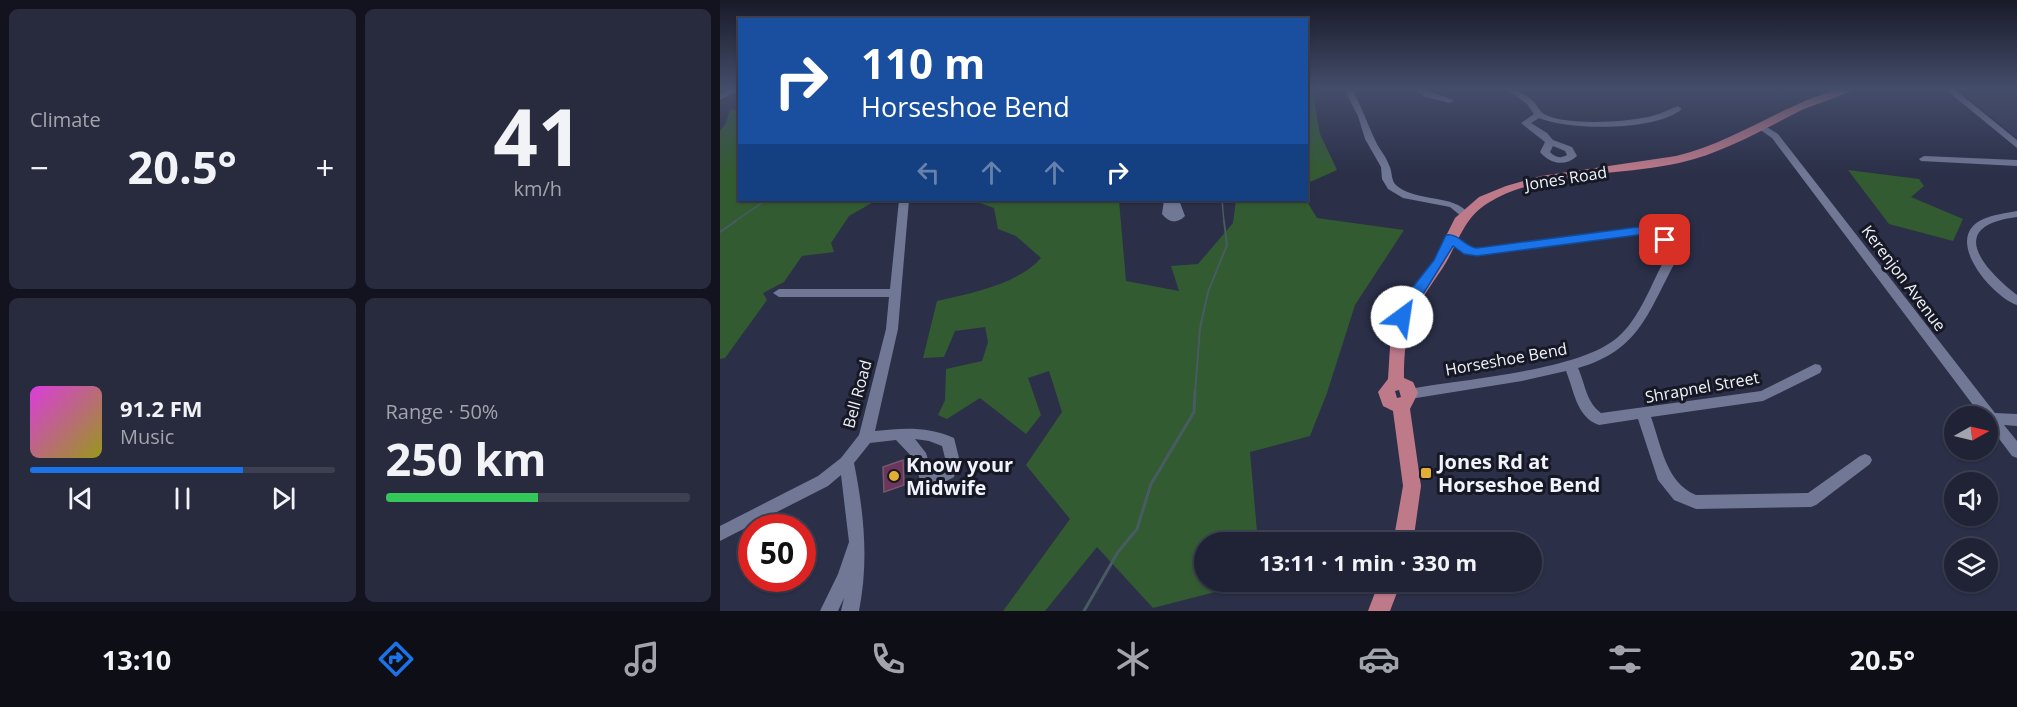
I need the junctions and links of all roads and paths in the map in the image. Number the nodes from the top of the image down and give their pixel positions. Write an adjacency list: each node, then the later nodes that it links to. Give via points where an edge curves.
1 (1363, 118): 15 (street, via 1392,187 1407,196)
2 (1535, 118): 8 (street, via 1525,123)
3 (1547, 118): 4 (street, via 1607,124)
4 (1652, 118)
5 (1784, 118): 7 (main road, Jones Road)
6 (1984, 118): 9 (street)
7 (1762, 127): 15 (main road, Jones Road, via 1677,160 1526,183 1503,190); 26 (street, Kerenjon Avenue, via 1775,136)
8 (1550, 142)
9 (2017, 145)
10 (1924, 159): 11 (street)
11 (2017, 163)
12 (904, 201): 21 (street, Bell Road)
13 (1169, 201): 14 (street, via 1167,214 1172,219 1180,216)
14 (1174, 201)
15 (1469, 210): 17 (main road)
16 (2017, 214): 22 (street, via 1982,223 1974,229 1970,241 1972,255 1982,271)
17 (1451, 238): 18 (street); 19 (main road)
18 (1468, 251): 19 (street); 23 (street, Horseshoe Bend, via 1638,231 1652,232 1665,240 1673,250 1671,259 1622,341)
19 (1442, 257): 25 (main road, via 1402,317 1396,339)
20 (779, 292): 21 (street)
21 (895, 292): 32 (street, Bell Road, via 892,329)
22 (2017, 301)
23 (1571, 366): 25 (street, Horseshoe Bend); 27 (street, Shrapnel Street, via 1591,415 1599,419)
24 (1815, 369): 27 (street, Shrapnel Street, via 1763,396)
25 (1402, 394): 36 (main road, via 1412,486)
26 (1983, 406)
27 (1643, 414): 34 (street, via 1666,480 1679,495 1696,502 1811,500)
28 (1998, 418): 29 (street)
29 (2017, 420)
30 (1998, 426): 33 (street, Kerenjon Avenue)
31 (900, 435): 32 (street)
32 (866, 437): 35 (street, Bell Road)
33 (2017, 452)
34 (1865, 460)
35 (846, 462): 37 (street, Bell Road, via 823,481); 38 (street)
36 (1405, 532)
37 (720, 534)
38 (857, 538): 40 (street, via 846,576); 41 (street, via 857,585)
39 (1386, 592): 42 (main road)
40 (829, 611)
41 (850, 611)
42 (1379, 611)

